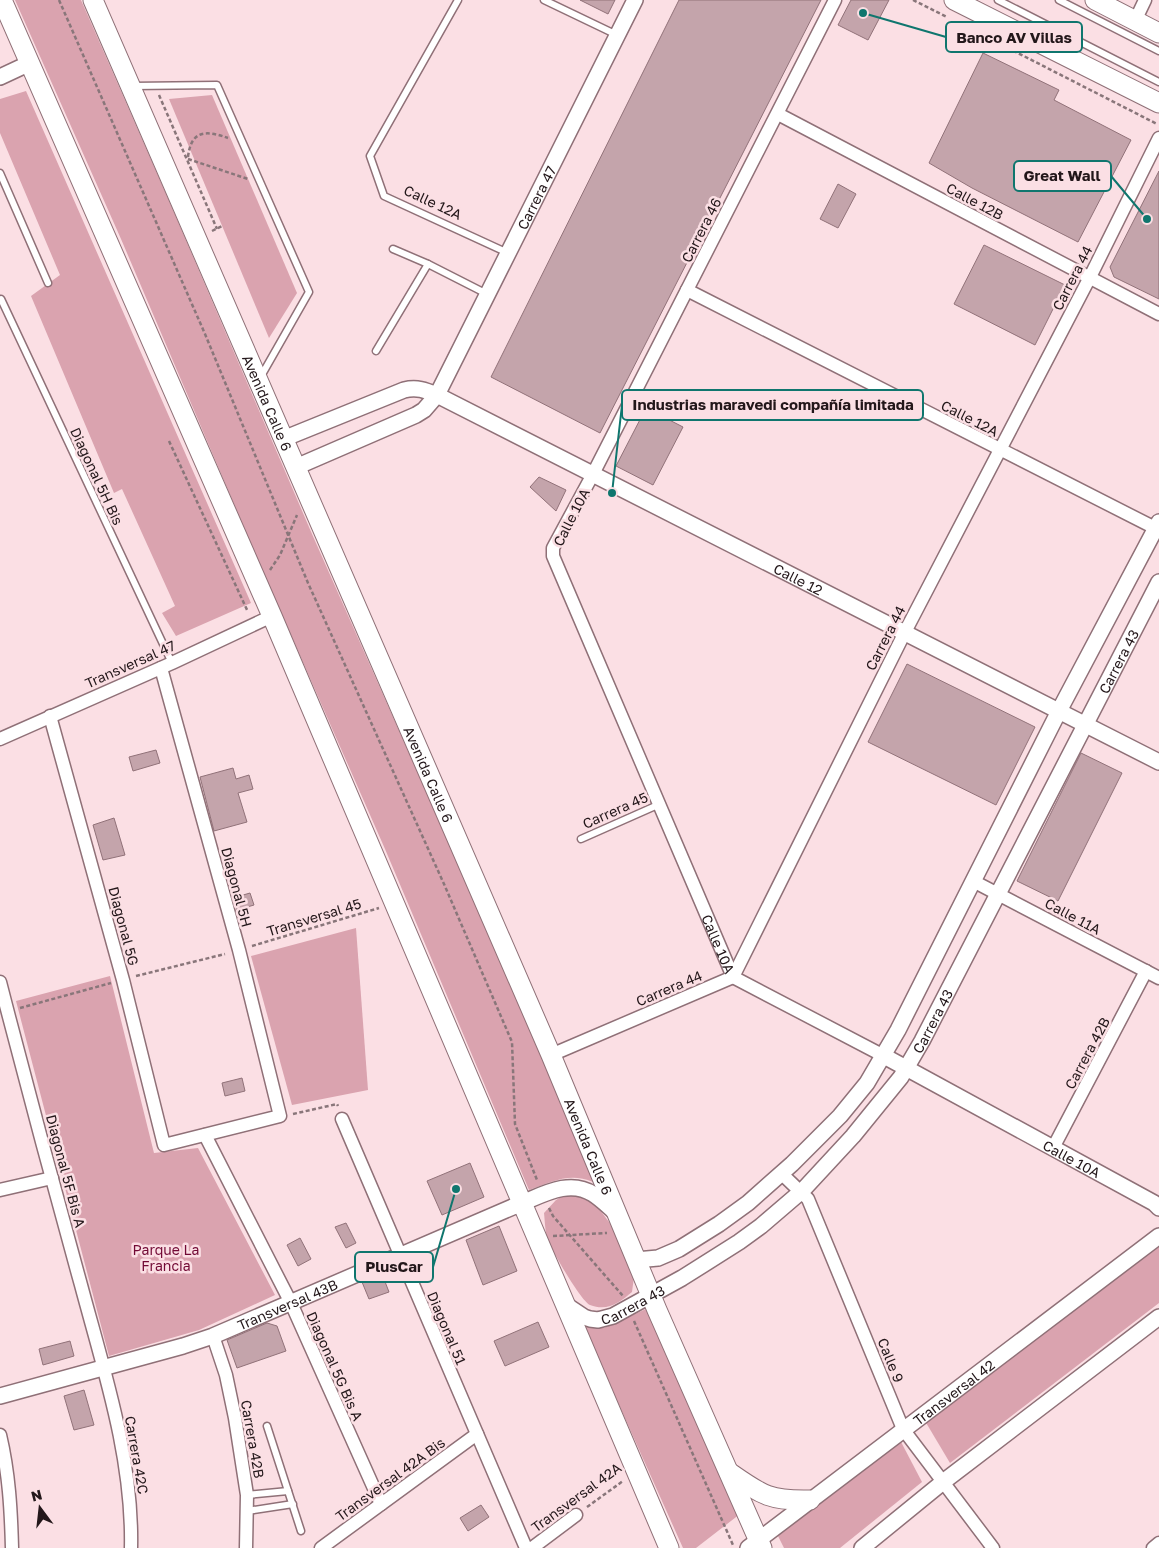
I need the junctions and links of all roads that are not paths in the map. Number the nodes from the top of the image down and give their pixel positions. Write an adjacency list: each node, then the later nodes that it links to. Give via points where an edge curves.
1 (2, 0): 16 (main road)
2 (93, 0): 19 (main road, Avenida Calle 6)
3 (458, 0): 25 (lane, Calle 12A, via 370,156 384,196)
4 (544, 0): 14 (lane)
5 (635, 0): 14 (street, Carrera 47)
6 (836, 0): 21 (street, Carrera 46)
7 (998, 0): 18 (lane)
8 (1059, 0): 15 (lane)
9 (1095, 0): 12 (main road)
10 (1145, 0): 12 (street)
11 (951, 9): 20 (main road)
12 (1135, 20): 13 (main road)
13 (1159, 33)
14 (618, 35): 25 (street, Carrera 47)
15 (1159, 51)
16 (30, 63): 17 (street); 42 (main road)
17 (0, 77)
18 (1159, 82)
19 (130, 86): 34 (main road, Avenida Calle 6); 34 (lane, via 217,85 309,292)
20 (1159, 103)
21 (778, 114): 27 (street, Calle 12B); 29 (street, Carrera 46)
22 (1159, 138): 27 (street, Carrera 44)
23 (0, 173): 28 (lane)
24 (393, 249): 26 (lane)
25 (508, 253): 30 (street, Carrera 47)
26 (428, 264): 30 (lane); 33 (lane)
27 (1090, 278): 32 (street, Calle 12B); 37 (street, Carrera 44)
28 (48, 284)
29 (687, 290): 37 (street, Calle 12A); 39 (street, Carrera 46)
30 (488, 294): 35 (street, Carrera 47)
31 (1, 299): 44 (lane, Diagonal 5H Bis)
32 (1159, 314)
33 (376, 351)
34 (258, 382): 36 (main road, Avenida Calle 6)
35 (437, 395): 36 (street, via 422,389 404,390); 38 (street, Carrera 47, via 416,415); 39 (street, Calle 12)
36 (283, 439): 38 (main road, Avenida Calle 6)
37 (1000, 450): 40 (street, Calle 12A); 43 (street, Carrera 44)
38 (296, 468): 58 (main road, Avenida Calle 6)
39 (593, 474): 43 (street, Calle 12); 50 (street, Calle 10A, via 553,548 553,556)
40 (1158, 526): 45 (street, Carrera 43)
41 (1159, 582): 47 (street, Carrera 43)
42 (272, 616): 44 (street, Transversal 47); 68 (main road)
43 (905, 632): 45 (street, Calle 12); 55 (street, Carrera 44)
44 (167, 665): 46 (street, Transversal 47); 62 (street, Diagonal 5H, via 280,1116)
45 (1059, 711): 47 (street, Calle 12); 52 (street, Carrera 43)
46 (50, 716): 48 (street, Transversal 47); 62 (street, Diagonal 5G, via 123,980 164,1146)
47 (1085, 724): 49 (street, Calle 12); 53 (street, Carrera 43)
48 (0, 739)
49 (1159, 762)
50 (660, 804): 51 (lane, Carrera 45); 55 (street, Calle 10A)
51 (581, 839)
52 (973, 881): 53 (street, Calle 11A); 59 (street, Carrera 43)
53 (998, 894): 54 (street, Calle 11A); 60 (street, Carrera 43)
54 (1146, 971): 56 (street, Calle 11A); 63 (street, Carrera 42B)
55 (733, 977): 58 (street, Carrera 44); 59 (street, Calle 10A)
56 (1159, 978)
57 (0, 982): 65 (street, Diagonal 5F Bis A)
58 (551, 1055): 70 (main road, Avenida Calle 6)
59 (884, 1056): 60 (street, Calle 10A); 64 (street, Carrera 43, via 853,1101)
60 (905, 1068): 63 (street, Calle 10A); 67 (street, Carrera 43, via 853,1136)
61 (342, 1119): 72 (street, Diagonal 51)
62 (204, 1135): 75 (street, Diagonal 5G Bis A)
63 (1053, 1148): 69 (street, Calle 10A)
64 (782, 1174): 67 (street, Calle 9); 73 (street, Carrera 43, via 733,1214 687,1244 658,1258)
65 (52, 1178): 66 (street); 79 (street, Diagonal 5F Bis A)
66 (0, 1190)
67 (801, 1192): 74 (street, Carrera 43, via 739,1242); 82 (street, Calle 9, via 808,1199)
68 (522, 1203): 70 (street, Transversal 43B, via 554,1190 575,1187 594,1194); 72 (street, Transversal 43B); 76 (main road)
69 (1156, 1205)
70 (621, 1224): 73 (main road, Avenida Calle 6)
71 (1159, 1236): 82 (street, Transversal 42)
72 (400, 1256): 75 (street, Transversal 43B); 83 (street, Diagonal 51)
73 (636, 1260): 74 (main road, Avenida Calle 6)
74 (651, 1296): 76 (street, Carrera 43, via 613,1316 598,1320 584,1317); 85 (main road, Avenida Calle 6)
75 (291, 1303): 78 (street, Transversal 43B); 91 (street, Diagonal 5G Bis A)
76 (566, 1305): 103 (main road)
77 (1159, 1317): 86 (street)
78 (213, 1336): 79 (street, Transversal 43B); 88 (street, Carrera 42B, via 226,1375)
79 (104, 1368): 80 (street, Transversal 43B); 98 (street, Carrera 42C, via 126,1463)
80 (0, 1396)
81 (267, 1426): 87 (lane)
82 (903, 1429): 86 (street, Calle 9); 89 (street, Transversal 42)
83 (477, 1434): 91 (street, Transversal 42A Bis); 101 (street, Diagonal 51)
84 (0, 1435): 97 (street, via 11,1504)
85 (728, 1471): 89 (main road, via 768,1497); 96 (main road, Avenida Calle 6)
86 (943, 1482): 104 (street); 105 (street, Calle 9)
87 (288, 1491): 88 (lane); 90 (lane)
88 (247, 1495): 92 (street, Carrera 42B)
89 (810, 1500): 96 (street, Transversal 42)
90 (293, 1504): 92 (lane); 94 (lane)
91 (381, 1504): 100 (street, Transversal 42A Bis)
92 (247, 1511): 99 (street, Carrera 42B)
93 (576, 1515): 102 (street, Transversal 42A)
94 (301, 1531)
95 (1159, 1543): 106 (street)
96 (756, 1545)
97 (12, 1548)
98 (131, 1548)
99 (246, 1548)
100 (321, 1548)
101 (526, 1548)
102 (532, 1548)
103 (670, 1548)
104 (862, 1548)
105 (993, 1548)
106 (1153, 1548)

